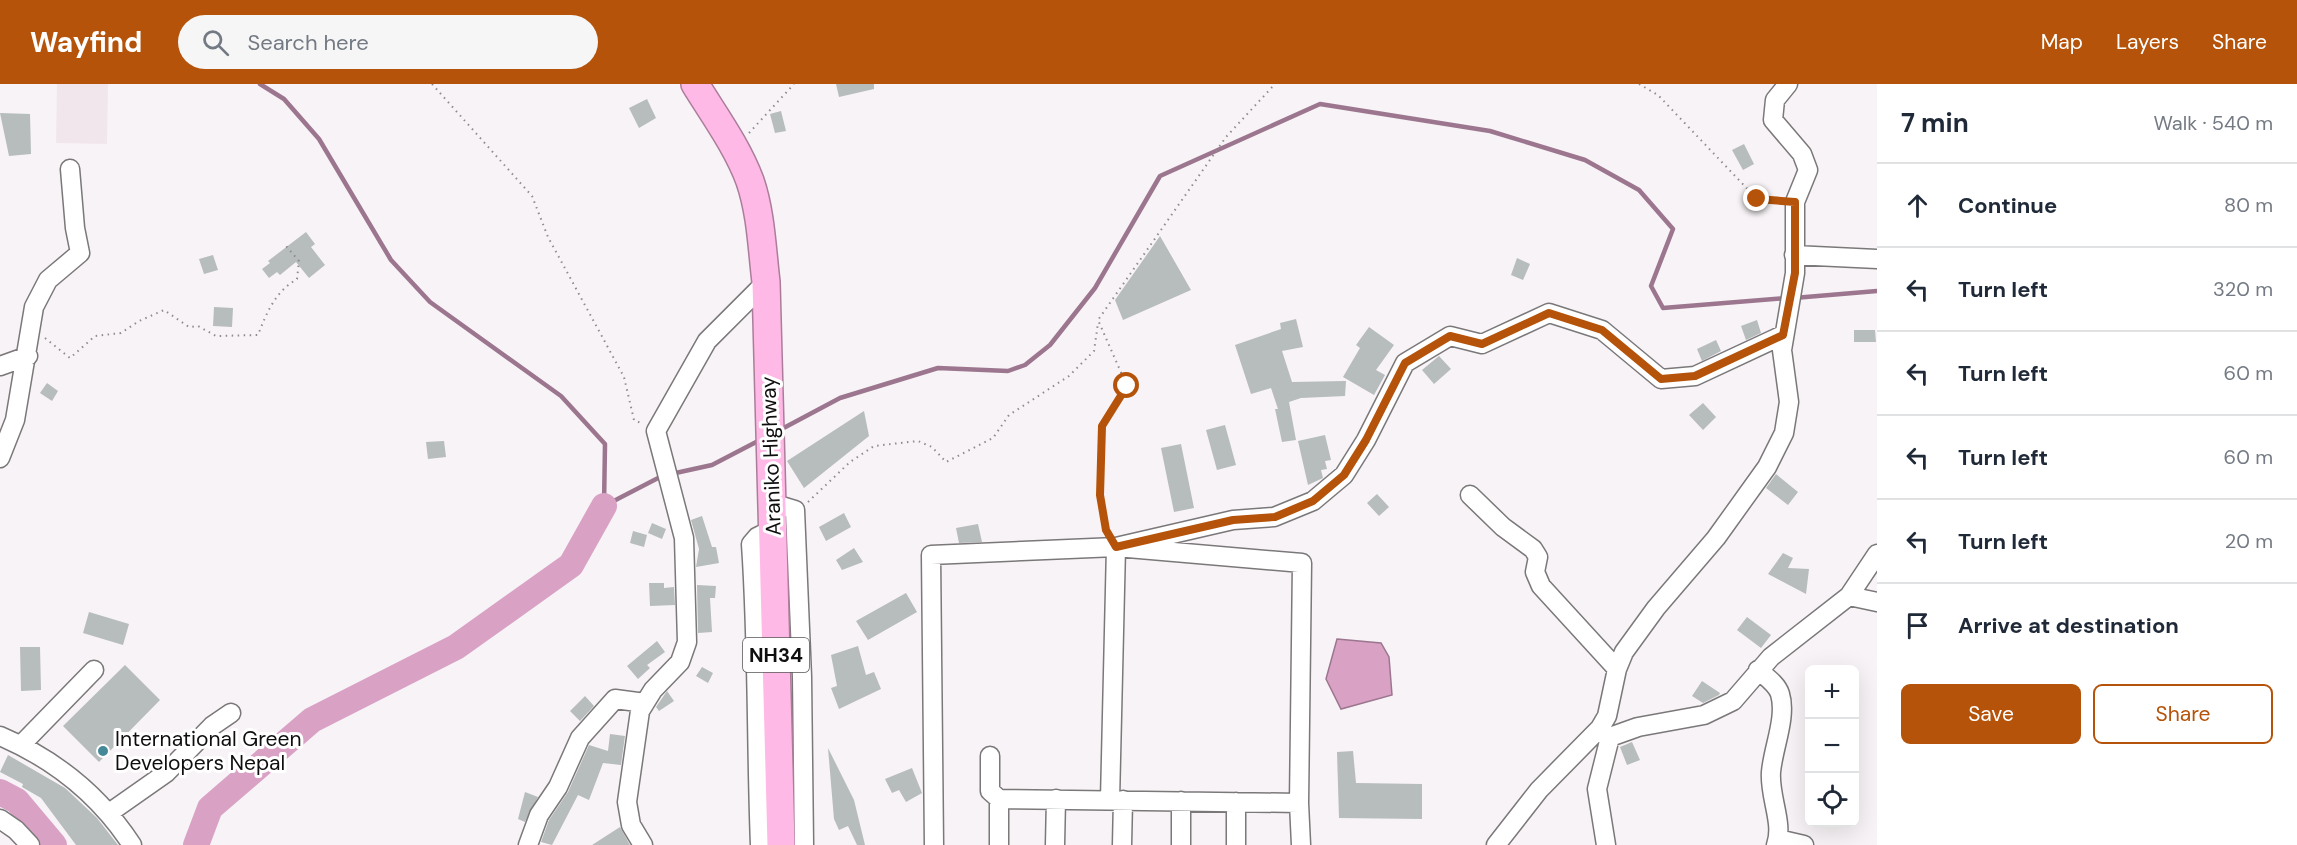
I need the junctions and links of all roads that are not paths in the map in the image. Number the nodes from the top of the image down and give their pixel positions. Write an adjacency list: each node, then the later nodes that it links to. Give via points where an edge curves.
1 (695, 84): 6 (highway, Araniko Highway / NH34, via 750,181)
2 (1788, 84): 5 (street, via 1775,100 1773,120 1802,154 1808,170 1795,202)
3 (70, 169): 8 (street, via 80,253 48,280 34,307)
4 (1877, 259): 5 (street)
5 (1794, 264): 7 (street, via 1791,304)
6 (766, 282): 12 (highway, Araniko Highway / NH34, via 772,466); 20 (street, via 707,341 656,431 684,538 687,642 680,662)
7 (1783, 335): 13 (street, via 1695,376 1661,379 1602,330 1549,313 1482,344 1450,336 1405,363 1344,475 1313,501 1275,517 1233,520); 17 (street, via 1789,402 1785,433 1777,450 1716,538 1635,635)
8 (28, 356): 9 (street); 10 (street, via 15,420)
9 (0, 366)
10 (0, 458)
11 (1470, 495): 17 (street, via 1533,549 1538,556 1535,572 1541,586)
12 (780, 514): 34 (highway, Araniko Highway / NH34, via 785,557 791,765); 34 (street, via 752,544 755,699)
13 (1116, 547): 28 (street); 31 (street, via 1302,563); 40 (street, via 931,555)
14 (1877, 554): 15 (street)
15 (1850, 596): 16 (street); 19 (street, via 1788,642)
16 (1877, 602)
17 (1617, 669): 22 (street)
18 (94, 670): 24 (street)
19 (1758, 670): 22 (street, via 1743,692 1720,709); 35 (street, via 1774,684 1781,702 1771,789 1779,825)
20 (645, 703): 38 (street, via 615,699 580,738 558,787 539,815); 39 (street, via 640,711 627,802 631,825)
21 (231, 713): 32 (street, via 212,726 166,773)
22 (1605, 733): 47 (street, via 1539,790); 48 (street, via 1597,789)
23 (0, 736): 24 (street)
24 (21, 745): 32 (street, via 83,787)
25 (990, 756): 26 (street, via 990,791)
26 (999, 799): 27 (street); 41 (street)
27 (1056, 799): 28 (street); 42 (street)
28 (1117, 800): 29 (street); 43 (street)
29 (1181, 801): 30 (street); 44 (street)
30 (1236, 802): 31 (street); 45 (street)
31 (1299, 803): 46 (street)
32 (109, 813): 37 (street)
33 (0, 819): 36 (street)
34 (781, 835)
35 (1777, 842): 49 (street)
36 (30, 845)
37 (132, 845)
38 (528, 845)
39 (644, 845)
40 (934, 845)
41 (999, 845)
42 (1054, 845)
43 (1122, 845)
44 (1181, 845)
45 (1236, 845)
46 (1301, 845)
47 (1496, 845)
48 (1606, 845)
49 (1804, 845)

